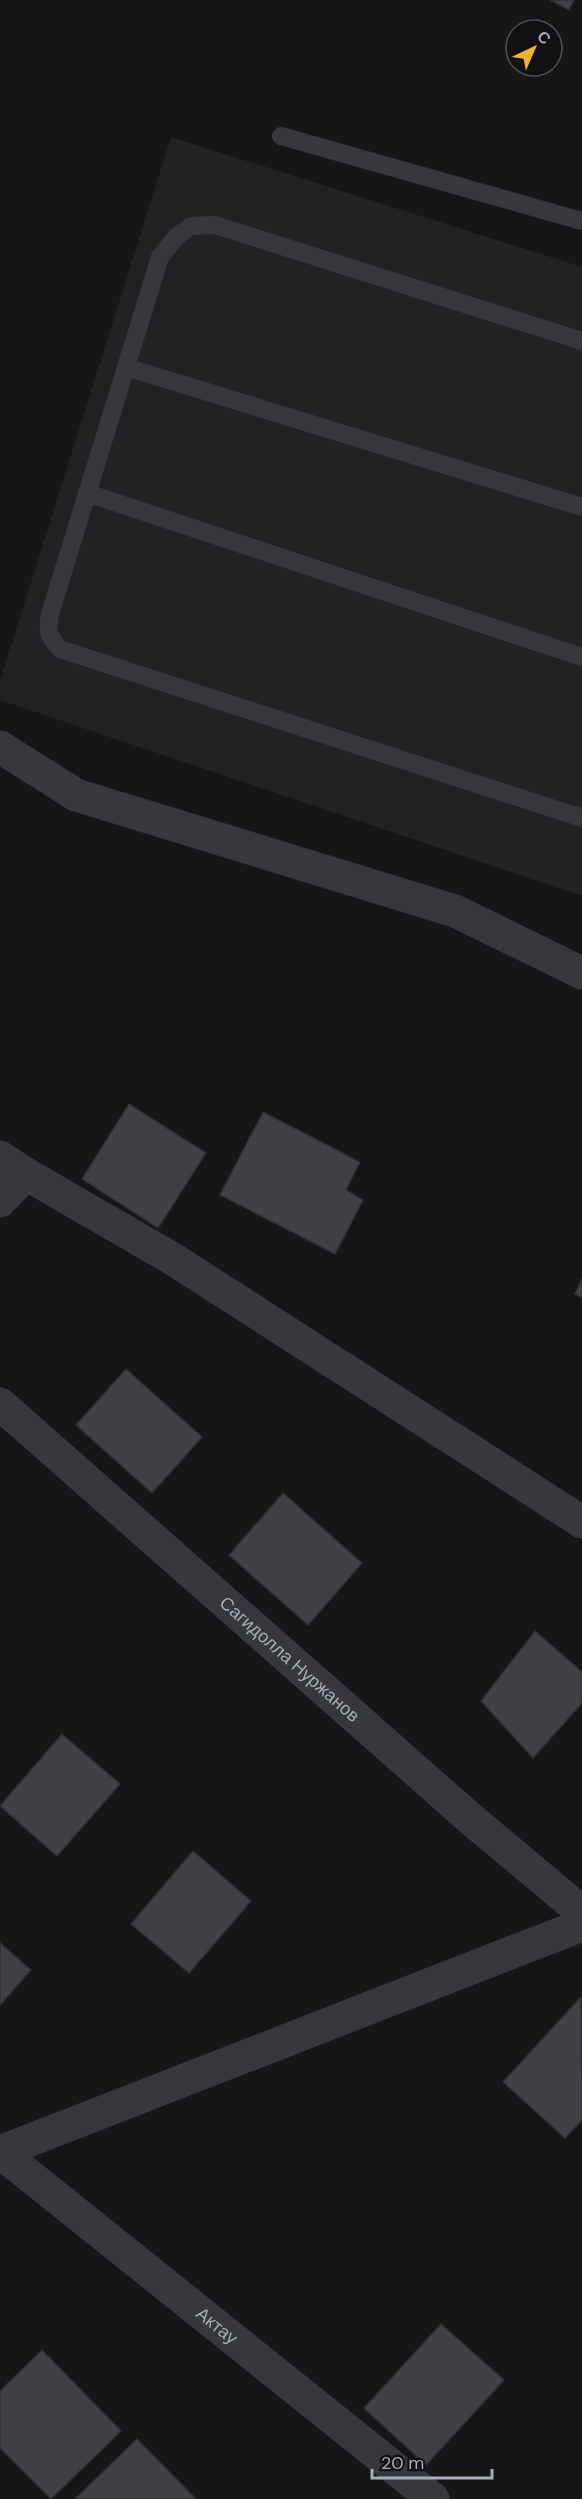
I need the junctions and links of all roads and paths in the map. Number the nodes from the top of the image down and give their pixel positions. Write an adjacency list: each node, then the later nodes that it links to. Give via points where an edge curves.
1 (281, 136): 2 (lane)
2 (582, 221)
3 (582, 341): 4 (lane, via 215,225 191,225 160,257)
4 (126, 367): 5 (lane); 6 (lane)
5 (87, 494): 7 (lane); 9 (lane, via 47,630 60,649)
6 (582, 507)
7 (582, 657)
8 (0, 747): 10 (street, via 76,795 454,911)
9 (582, 818)
10 (582, 973)
11 (13, 1166): 12 (street); 14 (street, via 173,1259)
12 (0, 1201)
13 (0, 1404): 15 (street, Сагидолла Нуржанов, via 472,1820)
14 (582, 1522)
15 (582, 1912)
16 (582, 1925): 17 (street)
17 (0, 2152): 18 (street, Актау)
18 (433, 2499)

